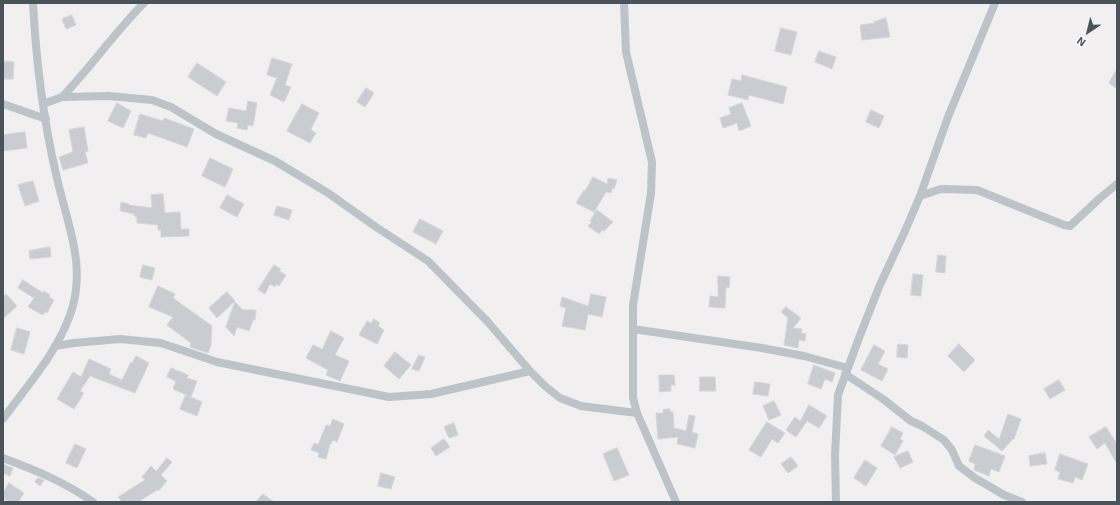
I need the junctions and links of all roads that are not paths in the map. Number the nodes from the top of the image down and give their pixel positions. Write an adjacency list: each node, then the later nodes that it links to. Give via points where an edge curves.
1 (33, 3): 7 (street, via 35,44)
2 (144, 3): 5 (street)
3 (624, 3): 11 (street, via 626,52 652,162 651,193 633,304)
4 (995, 3): 10 (street, via 948,117)
5 (62, 97): 7 (street); 13 (street, via 108,96 152,100 171,107 216,134 275,161 328,193 428,261 487,321)
6 (3, 104): 8 (street)
7 (43, 104): 8 (street)
8 (46, 119): 12 (street, via 56,174 74,242 77,286 70,315)
9 (1117, 184): 10 (street, via 1070,226 977,190 941,189)
10 (920, 196): 14 (street, via 879,287)
11 (632, 329): 14 (street, via 804,356); 15 (street, via 633,398)
12 (55, 346): 13 (street, via 120,339 161,343 217,362 389,397 431,394); 16 (street)
13 (530, 371): 15 (street, via 560,398 581,406)
14 (846, 371): 20 (street, via 838,395); 21 (street, via 911,422 944,440 959,466 975,478)
15 (637, 413): 19 (street)
16 (3, 419)
17 (3, 458): 18 (street, via 46,475)
18 (93, 502)
19 (676, 502)
20 (836, 502)
21 (1022, 502)

